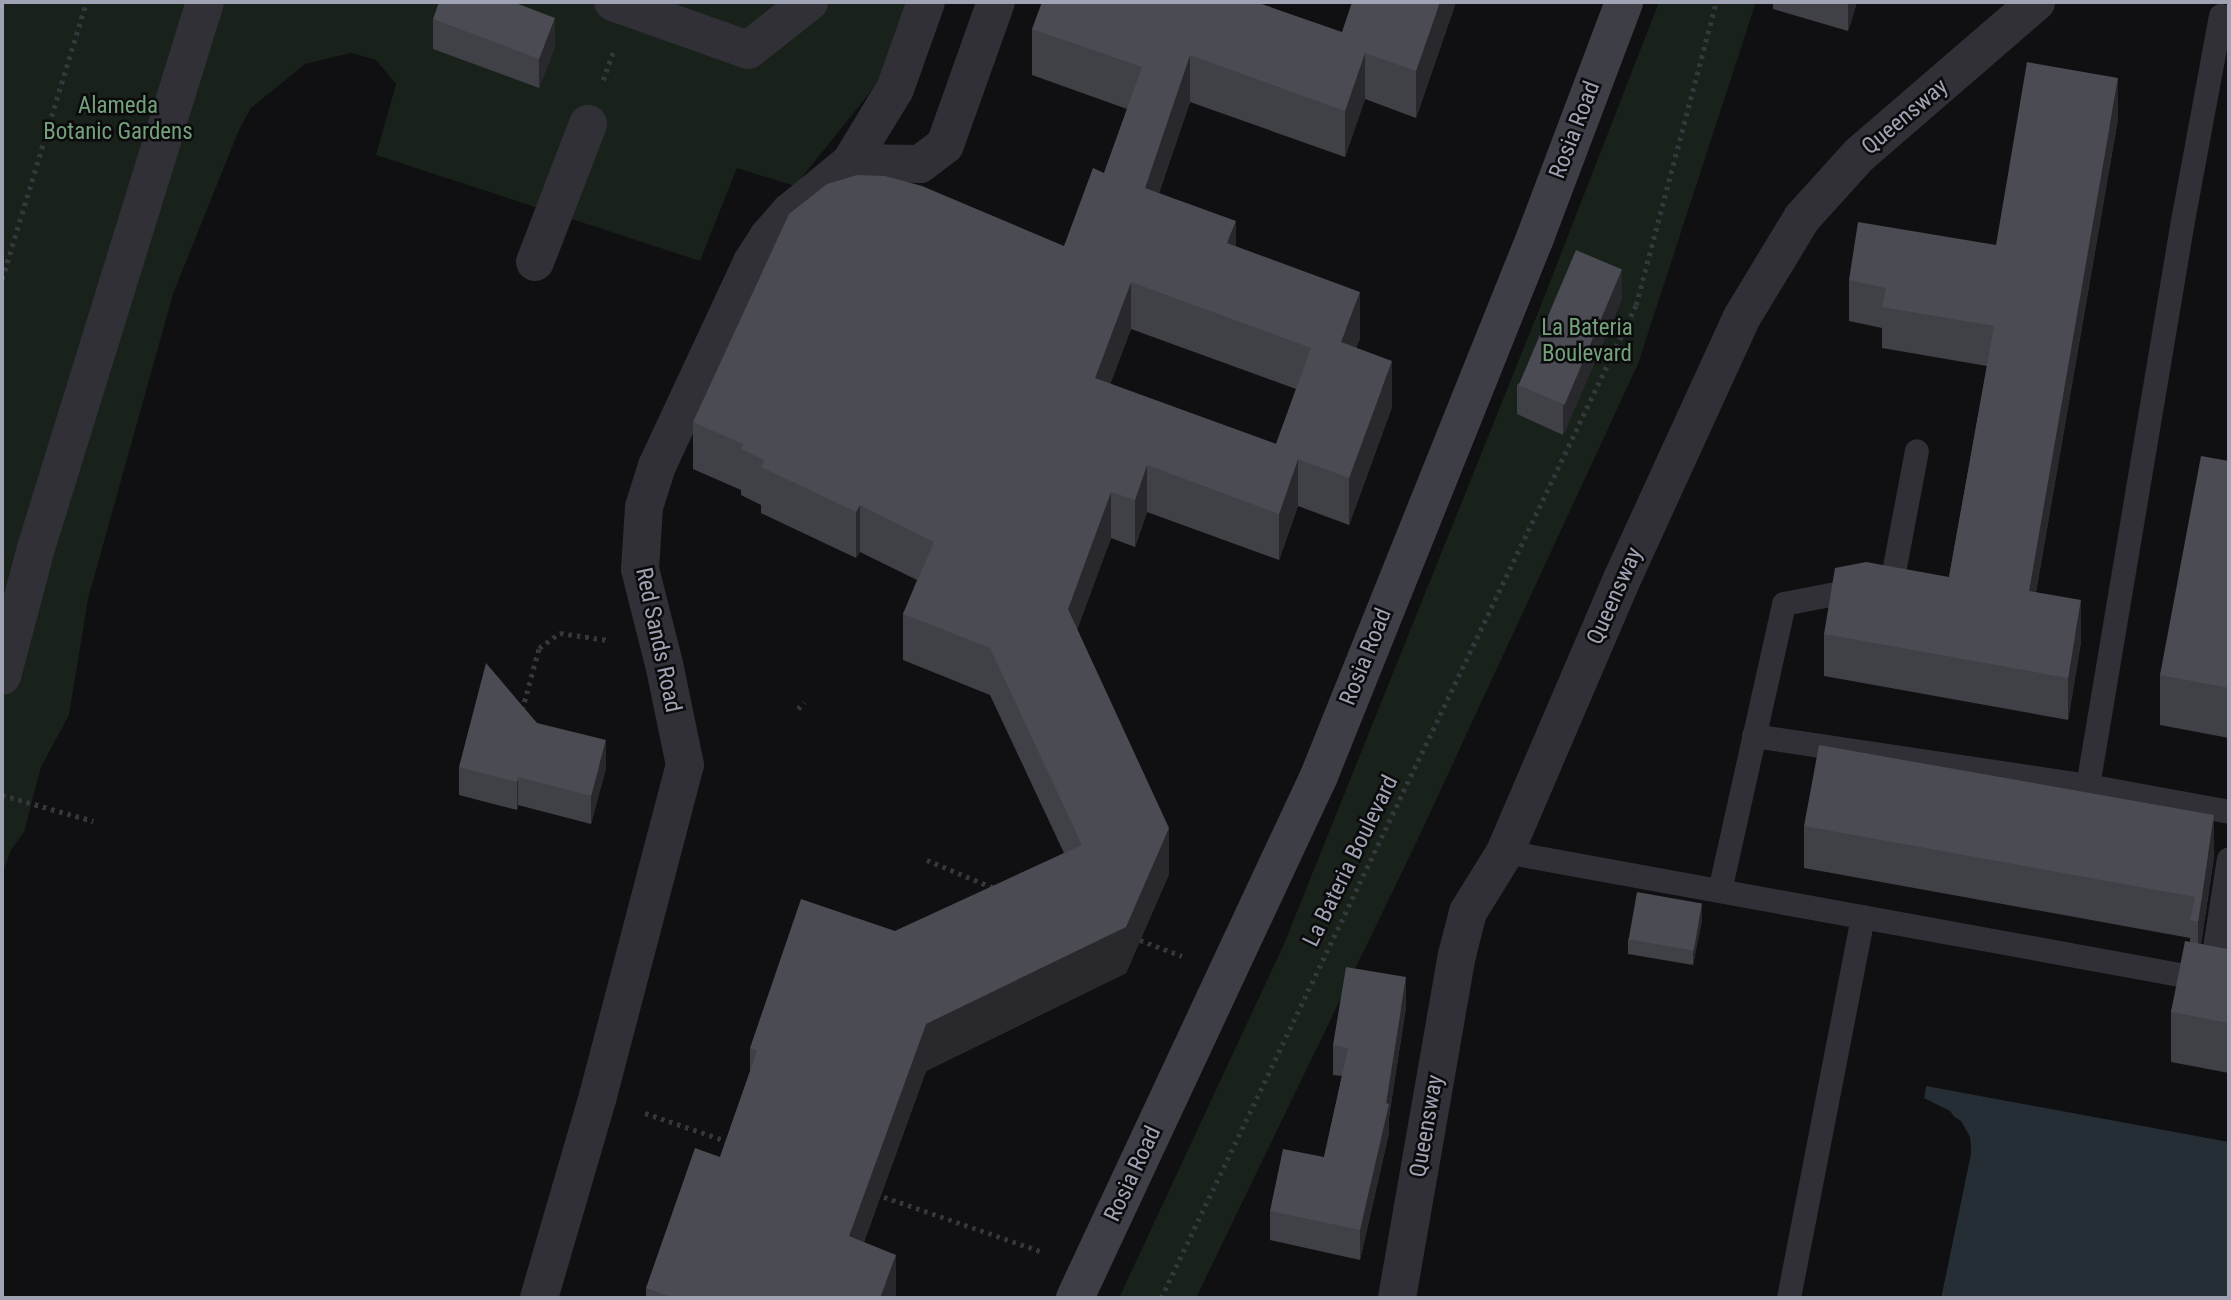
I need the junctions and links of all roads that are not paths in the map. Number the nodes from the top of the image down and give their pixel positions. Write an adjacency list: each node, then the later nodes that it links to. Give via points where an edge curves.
1 (205, 2): 13 (street, via 36,548)
2 (808, 2): 7 (street, via 748,50)
3 (926, 2): 10 (street, Red Sands Road, via 895,89)
4 (996, 2): 10 (street, via 946,145 920,164)
5 (1624, 2): 22 (main road, Rosia Road, via 1535,238 1319,776)
6 (2036, 2): 17 (street, Queensway, via 1859,155 1802,218 1742,317 1622,579)
7 (624, 9)
8 (2229, 18): 15 (lane, via 2221,16 2186,202)
9 (588, 124): 11 (street)
10 (850, 163): 23 (street, Red Sands Road, via 790,212 751,262 657,466 645,507 640,569 685,765)
11 (535, 262)
12 (1917, 451): 14 (lane, via 1892,583 1784,604)
13 (2, 676)
14 (1754, 736): 15 (lane); 19 (lane)
15 (2088, 786): 16 (lane)
16 (2229, 812)
17 (1505, 852): 19 (lane); 24 (street, Queensway, via 1468,912 1457,955)
18 (2229, 859): 21 (lane)
19 (1720, 891): 20 (lane)
20 (1863, 917): 21 (lane); 25 (lane)
21 (2220, 982)
22 (1082, 1283)
23 (539, 1298)
24 (1397, 1298)
25 (1789, 1298)

